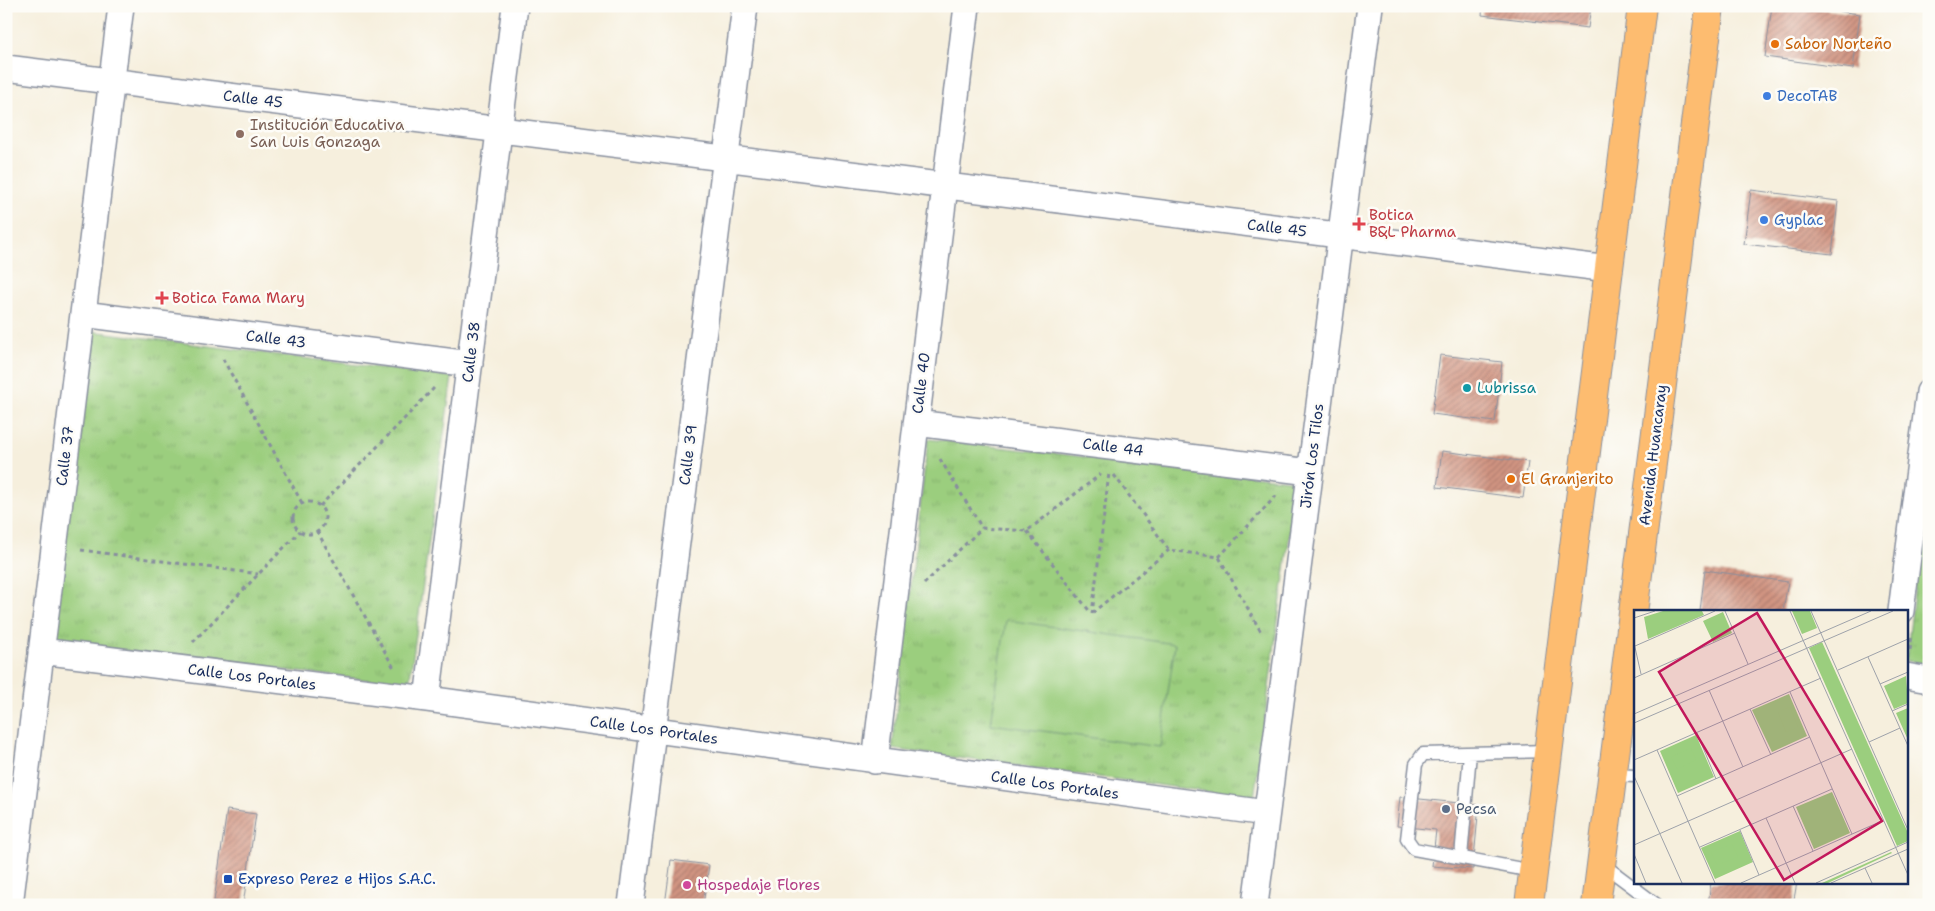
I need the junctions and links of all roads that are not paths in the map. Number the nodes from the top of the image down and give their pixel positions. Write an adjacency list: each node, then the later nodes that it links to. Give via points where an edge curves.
1 (121, 6): 9 (street, Calle 37)
2 (516, 6): 10 (street, Calle 38)
3 (745, 6): 11 (street, Calle 39)
4 (967, 6): 12 (street, Calle 40)
5 (1642, 6): 14 (main road)
6 (1710, 6): 20 (main road, Avenida Huancaray)
7 (1367, 7): 13 (street, Jirón Los Tilos)
8 (6, 68): 9 (street, Calle 45)
9 (112, 81): 10 (street, Calle 45); 15 (street, Calle 37)
10 (499, 130): 11 (street, Calle 45); 16 (street, Calle 38)
11 (726, 158): 12 (street, Calle 45); 28 (street, Calle 39)
12 (946, 186): 13 (street, Calle 45); 18 (street, Calle 40)
13 (1341, 236): 14 (street, Calle 45); 19 (street, Jirón Los Tilos)
14 (1609, 269): 29 (main road)
15 (82, 314): 16 (street, Calle 43); 24 (street, Calle 37)
16 (470, 364): 27 (street, Calle 38)
17 (1929, 392): 21 (street)
18 (916, 423): 19 (street, Calle 44); 31 (street, Calle 40)
19 (1310, 472): 33 (street, Jirón Los Tilos)
20 (1636, 610)
21 (1901, 610)
22 (1634, 624): 23 (main road, Avenida Huancaray)
23 (1632, 640): 32 (main road, Avenida Huancaray)
24 (41, 651): 27 (street, Calle Los Portales); 37 (street, Calle 37)
25 (1908, 676): 26 (street)
26 (1929, 680)
27 (427, 699): 28 (street, Calle Los Portales)
28 (653, 730): 31 (street, Calle Los Portales); 38 (street, Calle 39)
29 (1548, 751): 30 (lane); 36 (main road)
30 (1470, 753): 34 (lane); 34 (lane, via 1423,754 1416,764 1407,839 1414,849)
31 (875, 760): 33 (street, Calle Los Portales)
32 (1624, 776): 35 (main road, Avenida Huancaray)
33 (1266, 814): 39 (street, Jirón Los Tilos)
34 (1461, 857): 36 (lane)
35 (1601, 863): 41 (main road, Avenida Huancaray); 42 (lane)
36 (1533, 871): 40 (main road)
37 (10, 905)
38 (631, 905)
39 (1255, 905)
40 (1529, 905)
41 (1596, 905)
42 (1657, 905)

